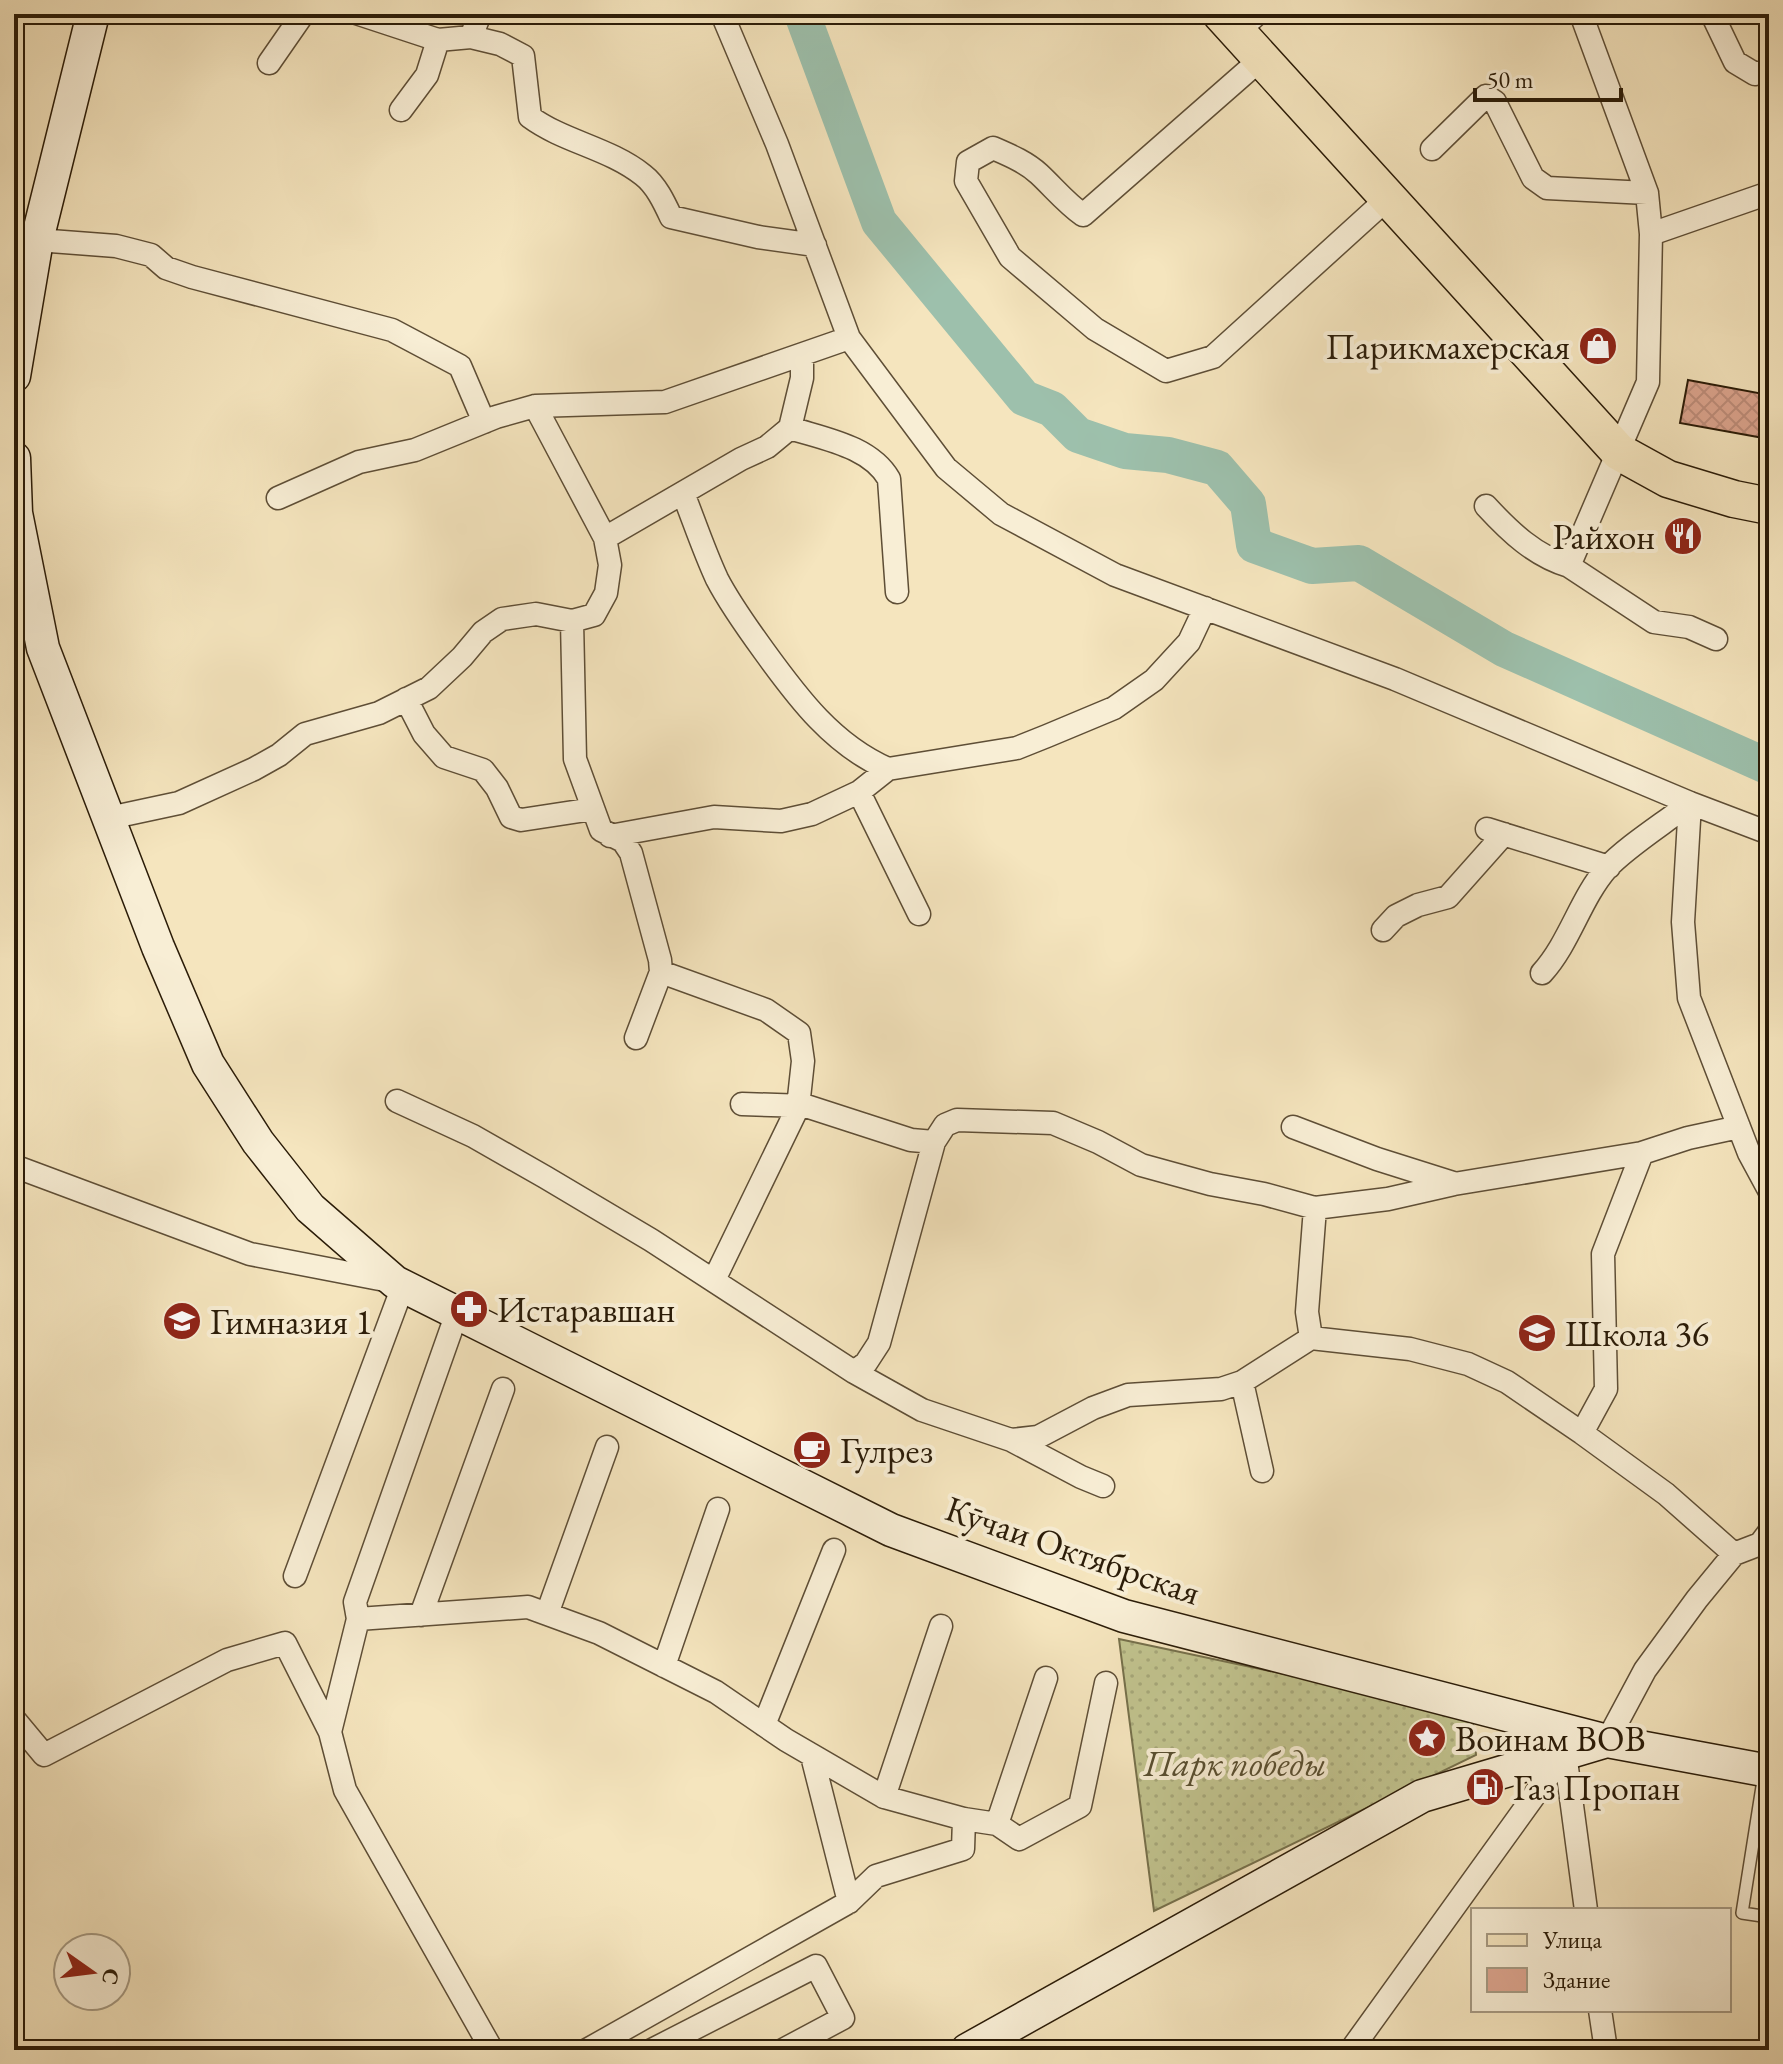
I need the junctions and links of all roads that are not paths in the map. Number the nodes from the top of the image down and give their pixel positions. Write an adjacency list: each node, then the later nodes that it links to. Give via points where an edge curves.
1 (87, 14): 20 (main road)
2 (303, 14): 12 (street)
3 (359, 14): 10 (street)
4 (480, 14): 9 (street)
5 (722, 14): 21 (street)
6 (1581, 14): 16 (street)
7 (1712, 14): 13 (street, via 1735,62 1755,74)
8 (1238, 20): 11 (main road)
9 (471, 37): 10 (street); 21 (street, via 523,56 530,117 644,176 671,217)
10 (438, 40): 14 (street, via 427,75)
11 (1261, 59): 18 (main road); 18 (street, via 1083,215 1039,174 993,148 968,162 966,181 1010,257 1095,329 1166,371 1213,357)
12 (269, 63)
13 (1769, 71)
14 (401, 110)
15 (1432, 149): 16 (street, via 1486,96 1495,102 1533,178 1547,188)
16 (1647, 193): 19 (street)
17 (1769, 193): 19 (street)
18 (1388, 198): 29 (main road)
19 (1651, 234): 29 (street, via 1648,382)
20 (37, 240): 22 (main road); 27 (street, via 116,246 151,255 166,268 192,277 392,330 460,366)
21 (815, 245): 23 (street)
22 (18, 335): 25 (main road)
23 (849, 338): 24 (street); 38 (street, via 946,468 1001,514 1115,575)
24 (802, 356): 26 (street, via 665,402); 28 (street)
25 (14, 376)
26 (535, 406): 27 (street); 35 (street)
27 (484, 422): 32 (street, via 415,450 359,462)
28 (790, 428): 31 (street, via 767,447); 37 (street, via 881,464 889,479)
29 (1619, 452): 34 (main road, via 1668,479); 36 (street)
30 (14, 458): 46 (main road, Кӯчаи Октябрская, via 16,513 43,648)
31 (683, 493): 35 (street); 42 (street, via 718,580 786,682 821,723)
32 (278, 498)
33 (1486, 506): 36 (street, via 1551,561)
34 (1769, 506)
35 (605, 538): 39 (street, via 610,565 606,593 594,615)
36 (1569, 566): 40 (street, via 1654,622 1689,627)
37 (897, 592)
38 (1205, 608): 42 (street, via 1189,642 1173,660 1114,708 1017,748); 44 (street, via 1395,679)
39 (572, 621): 41 (street, via 536,614 502,619 429,688); 45 (street, via 575,759)
40 (1716, 639)
41 (406, 699): 45 (street, via 424,734 444,757 483,770 511,817); 46 (street, via 379,713 305,734 254,769 179,803)
42 (888, 769): 43 (street)
43 (859, 792): 48 (street, via 812,814 781,821 714,817); 50 (street)
44 (1690, 803): 47 (street); 49 (street); 59 (street, via 1683,922 1689,998)
45 (593, 809): 48 (street, via 601,830)
46 (109, 818): 67 (main road, Кӯчаи Октябрская, via 208,1064 258,1142 310,1208)
47 (1769, 833)
48 (610, 836): 52 (street, via 623,841 631,853)
49 (1609, 867): 51 (street, via 1495,831 1448,897 1396,916); 53 (street)
50 (919, 914)
51 (1383, 930)
52 (661, 972): 54 (street); 57 (street, via 766,1010 799,1033 803,1061)
53 (1542, 973)
54 (636, 1038)
55 (397, 1101): 66 (street, via 473,1136)
56 (742, 1104): 57 (street)
57 (798, 1107): 60 (street); 66 (street)
58 (1293, 1127): 63 (street)
59 (1739, 1127): 61 (street); 64 (street)
60 (934, 1142): 65 (street, via 945,1125 957,1120 1053,1123 1141,1165); 70 (street, via 879,1343)
61 (1642, 1153): 63 (street); 73 (street, via 1603,1254 1606,1389)
62 (14, 1166): 67 (street, via 250,1254)
63 (1454, 1184): 65 (street)
64 (1769, 1190)
65 (1315, 1208): 69 (street, via 1307,1312)
66 (714, 1280): 70 (street)
67 (399, 1284): 68 (main road, Кӯчаи Октябрская); 82 (street)
68 (457, 1313): 85 (street, via 355,1602); 93 (main road, Кӯчаи Октябрская, via 891,1530 1124,1616)
69 (1311, 1338): 71 (street); 73 (street, via 1410,1349 1468,1364 1507,1382)
70 (854, 1372): 74 (street, via 922,1410)
71 (1242, 1382): 74 (street, via 1221,1389 1128,1395 1038,1437); 76 (street)
72 (503, 1389): 84 (street)
73 (1582, 1433): 81 (street, via 1666,1494)
74 (1011, 1440): 77 (street)
75 (607, 1447): 83 (street)
76 (1262, 1471)
77 (1103, 1486)
78 (718, 1509): 87 (street)
79 (1766, 1541): 81 (street)
80 (834, 1550): 91 (street)
81 (1734, 1554): 93 (street, via 1645,1670)
82 (295, 1576)
83 (547, 1614): 84 (street, via 528,1607); 87 (street)
84 (421, 1615): 85 (street)
85 (358, 1619): 92 (street)
86 (941, 1626): 97 (street)
87 (664, 1666): 91 (street, via 716,1692)
88 (1046, 1678): 99 (street)
89 (1106, 1683): 99 (street, via 1080,1806 1019,1839)
90 (14, 1719): 92 (street, via 44,1755 227,1660 285,1643)
91 (764, 1725): 95 (street)
92 (330, 1732): 104 (street, via 345,1790)
93 (1607, 1741): 94 (main road); 96 (main road, Кӯчаи Октябрская)
94 (1565, 1753): 101 (street); 108 (main road, via 1422,1796); 109 (street)
95 (812, 1756): 97 (street); 100 (street)
96 (1767, 1770): 102 (lane, via 1742,1913)
97 (884, 1797): 98 (street)
98 (964, 1819): 99 (street); 100 (street, via 963,1849 876,1876)
99 (997, 1824)
100 (849, 1902): 105 (street)
101 (1586, 1908)
102 (1769, 1917)
103 (1600, 2012): 110 (street)
104 (492, 2050)
105 (587, 2050)
106 (652, 2050): 107 (street, via 816,1966 843,2018)
107 (783, 2050)
108 (967, 2050)
109 (1351, 2050)
110 (1606, 2050)

